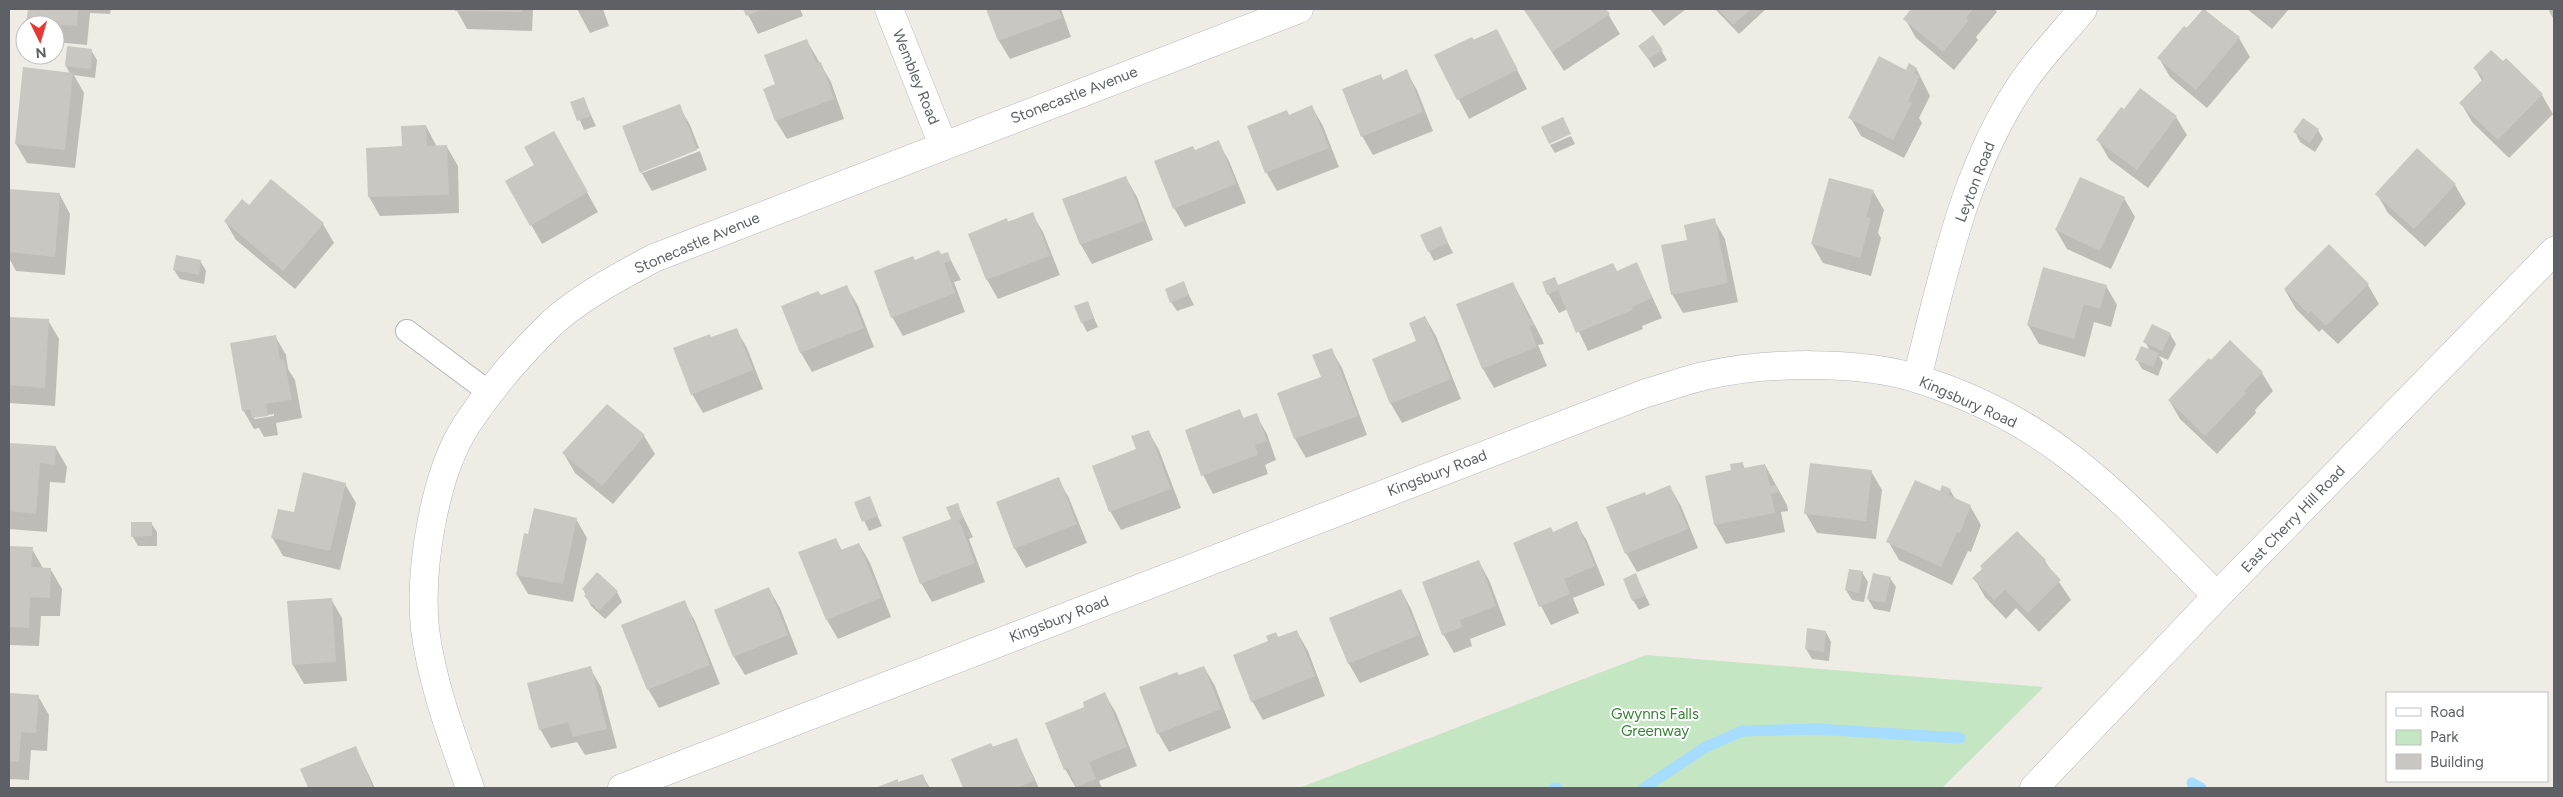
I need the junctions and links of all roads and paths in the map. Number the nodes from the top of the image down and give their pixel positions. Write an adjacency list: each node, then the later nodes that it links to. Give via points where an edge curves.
1 (889, 9): 4 (street, Wembley Road)
2 (1299, 9): 4 (street, Stonecastle Avenue)
3 (2083, 9): 7 (street, Leyton Road, via 2025,80 1994,134 1968,194 1949,253)
4 (943, 146): 8 (street, Stonecastle Avenue, via 654,258 607,283 553,322)
5 (2554, 252): 9 (street, East Cherry Hill Road)
6 (407, 331): 8 (lane)
7 (1916, 378): 9 (street, Kingsbury Road, via 1983,405 2037,433 2121,502); 11 (street, Kingsbury Road, via 1814,365 1756,368 1704,376 1646,393)
8 (490, 393): 10 (street, Stonecastle Avenue, via 466,425 444,474 425,570 425,627 434,683)
9 (2217, 596): 12 (street, East Cherry Hill Road)
10 (470, 788)
11 (622, 788)
12 (2034, 788)

